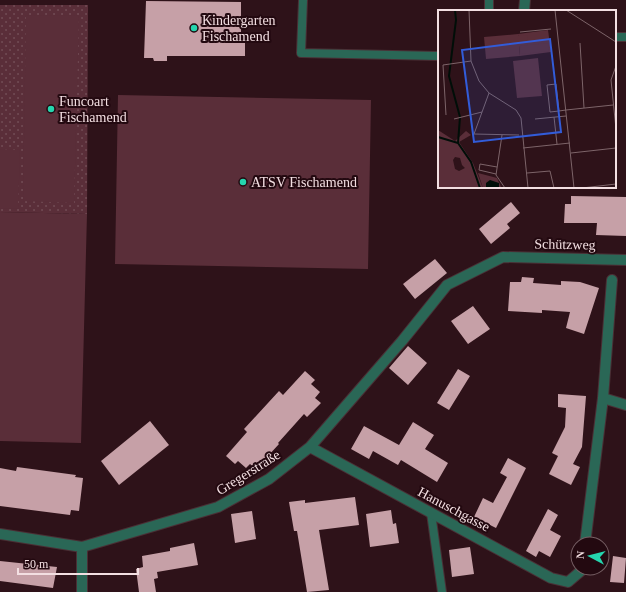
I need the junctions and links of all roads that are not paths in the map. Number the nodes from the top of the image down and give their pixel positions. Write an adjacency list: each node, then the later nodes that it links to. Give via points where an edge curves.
1 (303, 0): 4 (lane, via 301,53)
2 (525, 0): 3 (street)
3 (524, 10)
4 (438, 56)
5 (503, 257): 6 (street, Schützweg); 10 (street, Gregerstraße, via 447,285)
6 (626, 260)
7 (612, 280): 8 (street)
8 (602, 398): 9 (street); 13 (street)
9 (626, 405)
10 (310, 447): 11 (street, Hanuschgasse); 14 (street, Gregerstraße, via 269,479 218,507)
11 (431, 513): 15 (street, Hanuschgasse, via 552,578 568,582); 17 (lane)
12 (0, 534): 14 (street, Gregerstraße)
13 (586, 536)
14 (82, 547): 16 (street)
15 (575, 576)
16 (82, 592)
17 (442, 592)

